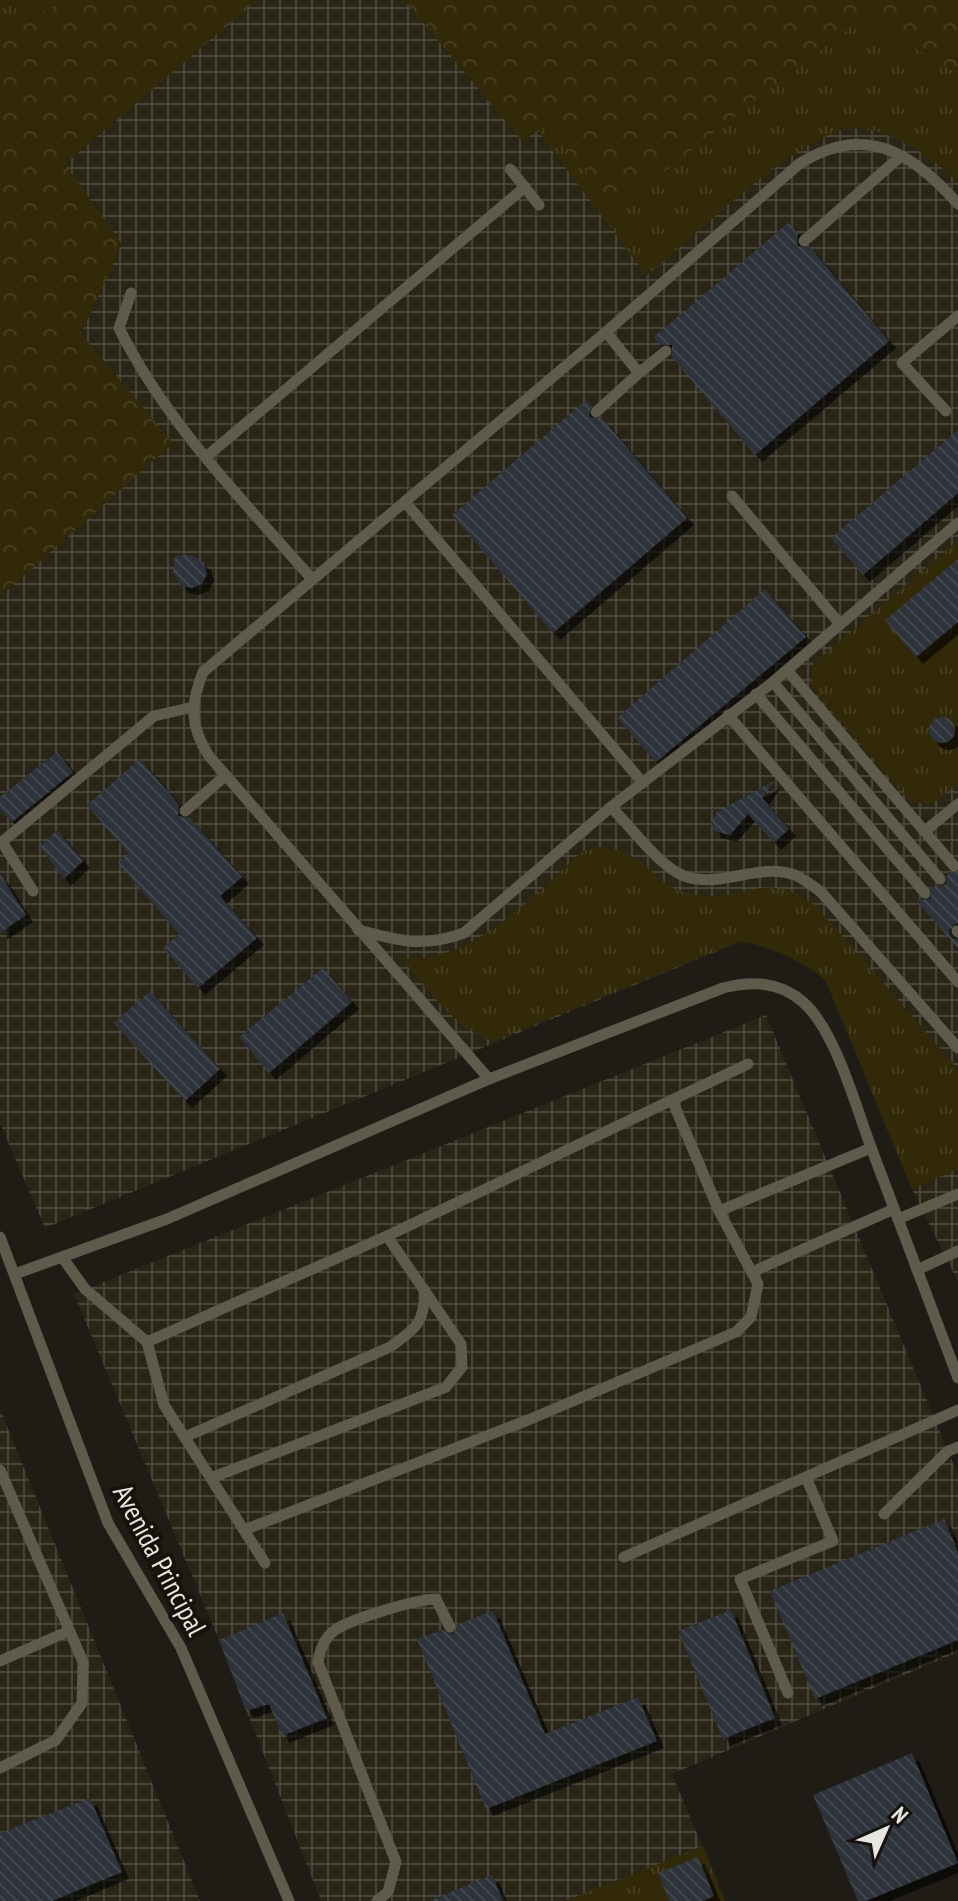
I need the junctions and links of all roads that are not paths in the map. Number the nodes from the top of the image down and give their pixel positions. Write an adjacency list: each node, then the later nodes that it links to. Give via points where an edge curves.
1 (901, 156): 4 (lane, via 933,176); 6 (lane); 9 (lane, via 852,142 823,149 799,164)
2 (510, 169): 3 (lane)
3 (525, 187): 5 (lane); 14 (lane)
4 (958, 204)
5 (539, 205)
6 (804, 241)
7 (131, 293): 14 (lane, via 119,328 184,433)
8 (958, 316): 12 (lane, via 902,363)
9 (606, 332): 11 (lane); 16 (lane)
10 (666, 351): 11 (lane)
11 (639, 373): 13 (lane)
12 (946, 411)
13 (596, 412)
14 (206, 457): 18 (lane)
15 (732, 496): 19 (lane)
16 (405, 502): 18 (lane); 26 (lane)
17 (958, 523): 19 (lane)
18 (311, 578): 23 (lane, via 203,672)
19 (840, 624): 20 (lane)
20 (787, 670): 21 (lane); 30 (lane)
21 (773, 682): 22 (lane); 32 (lane)
22 (756, 694): 24 (lane); 34 (lane)
23 (193, 707): 25 (lane, via 197,737); 33 (lane, via 154,716 2,842)
24 (728, 715): 26 (lane); 36 (lane)
25 (225, 776): 29 (lane); 35 (lane)
26 (643, 783): 28 (lane)
27 (958, 804): 30 (lane)
28 (611, 807): 35 (lane, via 464,933 436,943 406,943); 37 (lane, via 681,875 714,882 778,871 821,892)
29 (185, 811)
30 (925, 831): 31 (lane)
31 (954, 866)
32 (940, 879)
33 (33, 891)
34 (925, 893)
35 (358, 930): 39 (lane)
36 (958, 982)
37 (958, 1048)
38 (748, 1064): 40 (lane)
39 (489, 1079): 41 (lane, via 723,988 764,983 792,994 818,1019); 48 (lane, via 167,1219)
40 (672, 1100): 43 (lane); 45 (lane)
41 (871, 1148): 43 (lane); 44 (lane)
42 (958, 1194): 44 (lane)
43 (719, 1211): 50 (lane)
44 (896, 1214): 49 (lane); 50 (lane)
45 (387, 1236): 52 (lane); 53 (lane)
46 (0, 1237): 51 (lane, Avenida Principal)
47 (958, 1251): 49 (lane)
48 (62, 1257): 51 (lane); 53 (lane, via 85,1289)
49 (917, 1270): 54 (lane)
50 (752, 1272): 62 (lane, via 758,1284 751,1317 736,1332)
51 (15, 1274): 70 (lane, Avenida Principal, via 108,1523 181,1648)
52 (424, 1288): 56 (lane, via 425,1310 415,1329 390,1347); 60 (lane, via 461,1344 462,1367 446,1387)
53 (147, 1342): 56 (lane, via 164,1405)
54 (958, 1378)
55 (958, 1410): 59 (lane)
56 (185, 1437): 60 (lane)
57 (958, 1447): 61 (lane)
58 (0, 1470): 66 (lane)
59 (806, 1477): 63 (lane); 68 (lane, via 833,1541 740,1579)
60 (211, 1478): 62 (lane)
61 (884, 1514)
62 (244, 1530): 64 (lane)
63 (624, 1557)
64 (265, 1563)
65 (450, 1627): 71 (lane, via 436,1599 420,1599 335,1630 320,1647 318,1662 396,1862 388,1892)
66 (69, 1631): 67 (lane); 69 (lane, via 83,1662 82,1703 56,1740)
67 (0, 1661)
68 (788, 1693)
69 (0, 1768)
70 (289, 1901)
71 (377, 1901)

